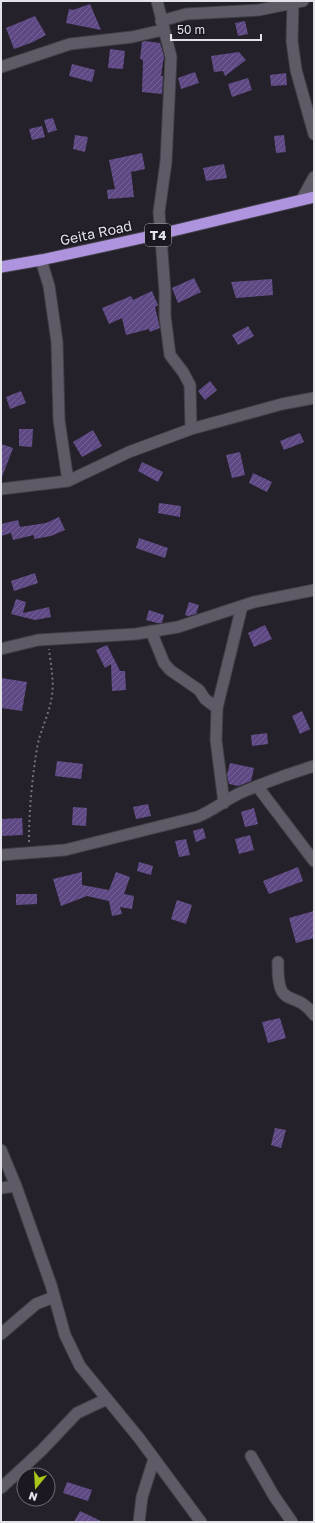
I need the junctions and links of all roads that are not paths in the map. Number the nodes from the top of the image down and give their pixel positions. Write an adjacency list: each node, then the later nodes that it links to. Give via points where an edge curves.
1 (157, 1): 3 (street)
2 (298, 2): 3 (street, via 259,10 186,14); 5 (street, via 292,41 296,70)
3 (162, 25): 4 (street, via 132,37 70,44); 9 (street, via 171,57 166,162 159,212)
4 (1, 68)
5 (314, 134)
6 (314, 177): 8 (street)
7 (314, 197): 8 (highway, Geita Road / T4)
8 (302, 200): 9 (highway, Geita Road / T4)
9 (160, 234): 10 (highway, Geita Road / T4); 13 (street, via 166,336 170,355 190,385)
10 (41, 260): 11 (highway, Geita Road / T4); 14 (street, via 49,286 57,342 59,412)
11 (1, 267)
12 (314, 398): 13 (street, via 282,404)
13 (191, 429): 14 (street, via 129,452)
14 (68, 482): 15 (street)
15 (1, 489)
16 (314, 590): 17 (street)
17 (242, 606): 18 (street, via 178,627); 20 (street)
18 (151, 631): 19 (street, via 48,640); 20 (street, via 164,663 170,670 199,690 205,699)
19 (1, 649)
20 (217, 708): 23 (street, via 216,740)
21 (314, 766): 22 (street)
22 (257, 786): 23 (street); 25 (street)
23 (224, 803): 24 (street, via 197,817 98,843 65,850)
24 (1, 856)
25 (314, 861)
26 (278, 962): 27 (street, via 281,992 287,998)
27 (310, 1004): 28 (street)
28 (314, 1015)
29 (1, 1150): 30 (street)
30 (16, 1186): 31 (street); 32 (street)
31 (1, 1188)
32 (54, 1296): 33 (street, via 36,1304); 34 (street, via 65,1335 80,1366)
33 (1, 1334)
34 (107, 1399): 36 (street); 37 (street, via 77,1413)
35 (251, 1456): 40 (street)
36 (154, 1459): 38 (street, via 142,1497); 39 (street)
37 (1, 1488)
38 (139, 1522)
39 (201, 1522)
40 (292, 1522)

